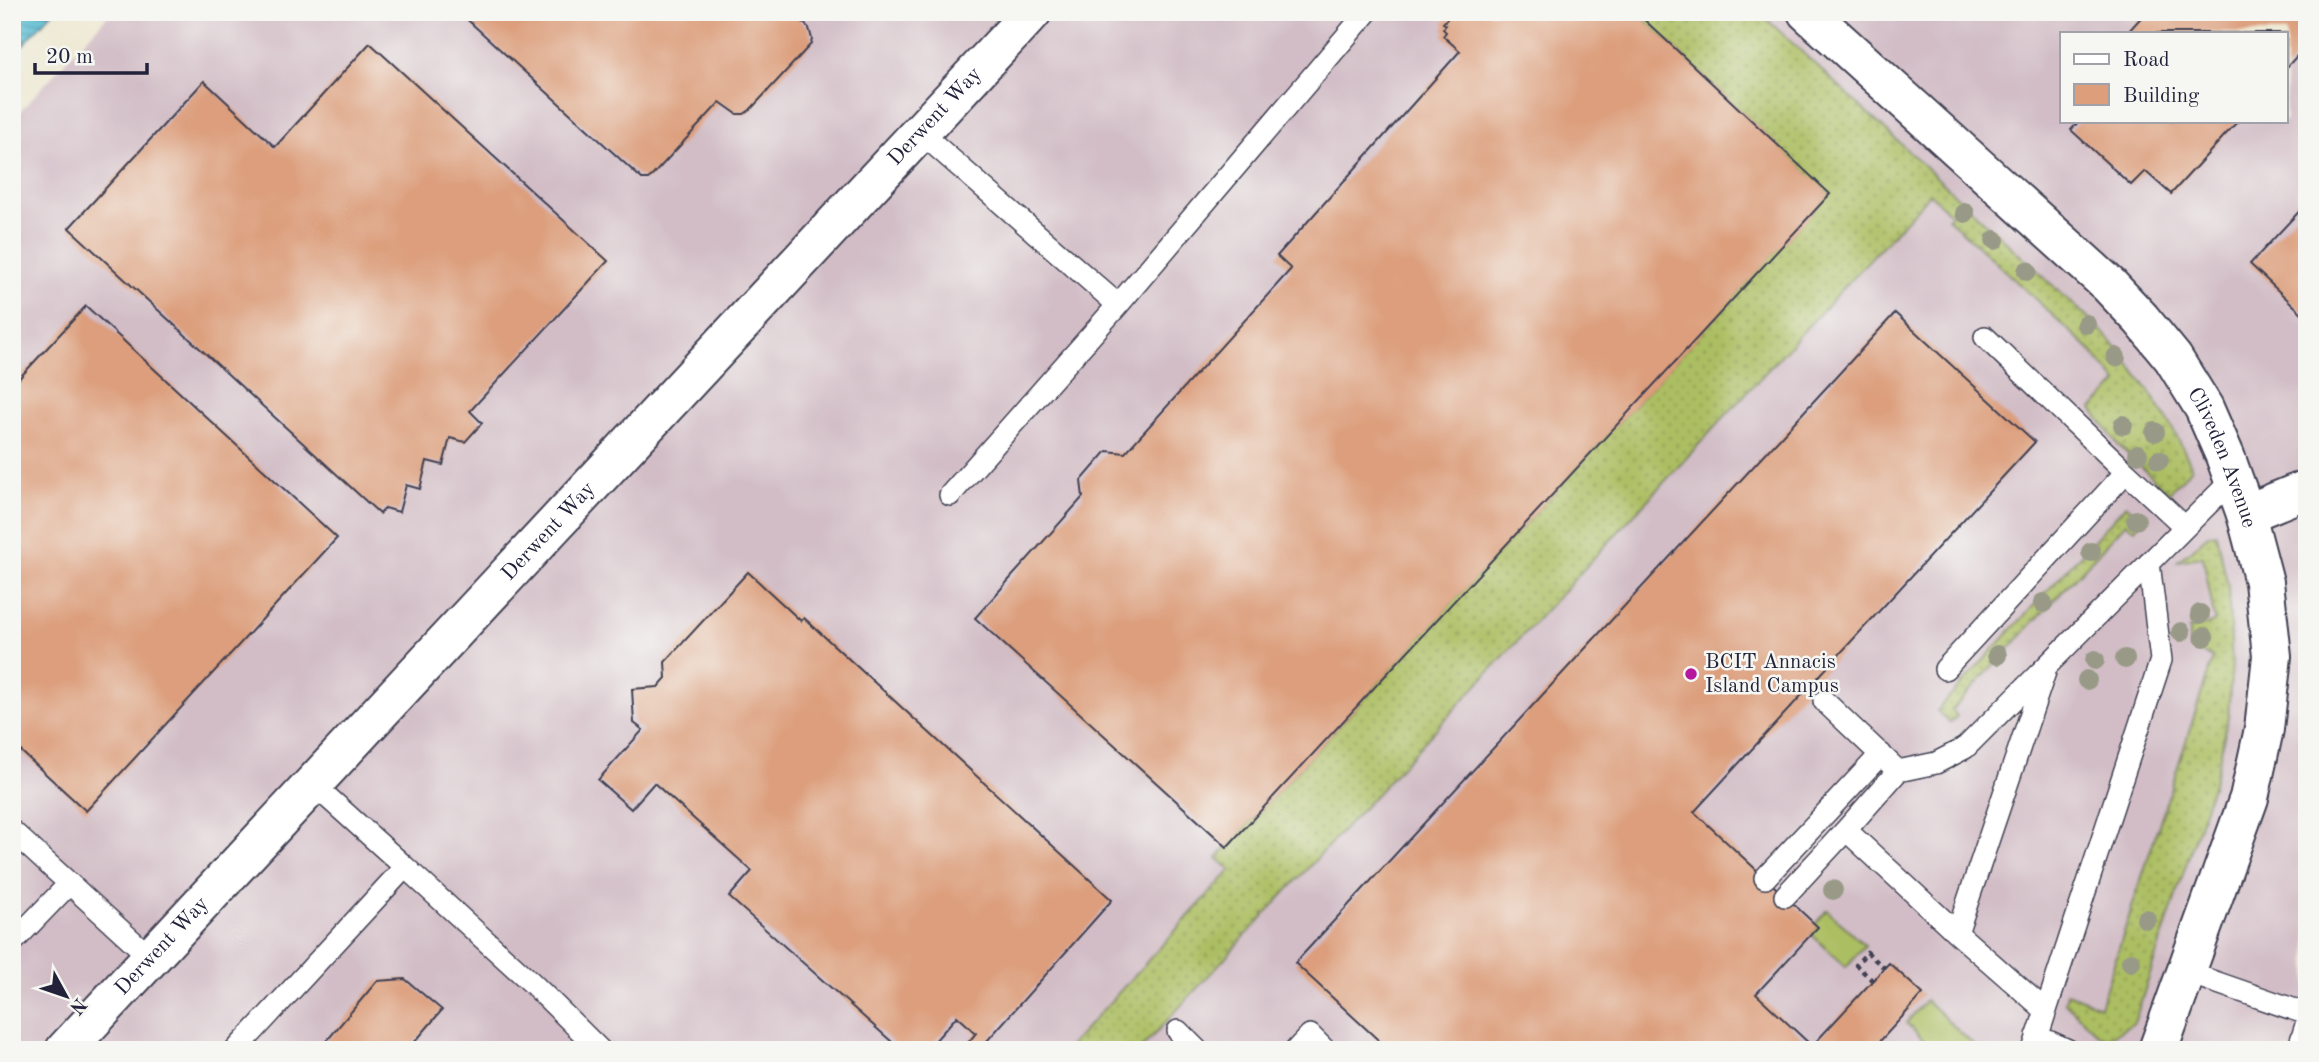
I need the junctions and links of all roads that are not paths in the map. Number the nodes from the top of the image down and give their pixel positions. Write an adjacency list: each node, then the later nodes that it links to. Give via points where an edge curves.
1 (1032, 12): 4 (street, Derwent Way)
2 (1367, 12): 5 (lane)
3 (1807, 12): 8 (street, Cliveden Avenue, via 2141,318 2204,408)
4 (920, 132): 5 (lane); 19 (street, Derwent Way)
5 (1118, 305): 10 (lane)
6 (1985, 337): 7 (lane)
7 (2126, 472): 12 (lane); 15 (lane)
8 (2233, 479): 11 (street, Cliveden Avenue); 12 (lane)
9 (2307, 489): 11 (street)
10 (950, 495)
11 (2246, 514): 29 (street, Cliveden Avenue, via 2264,582 2272,656 2264,729 2249,798)
12 (2185, 527): 13 (lane)
13 (2149, 563): 14 (lane); 30 (lane, via 2161,660)
14 (2046, 666): 18 (lane, via 1965,748 1936,763); 26 (lane)
15 (1945, 669)
16 (1824, 701): 17 (lane)
17 (1881, 754): 18 (lane); 23 (lane)
18 (1898, 771): 20 (lane)
19 (313, 784): 22 (lane); 28 (street, Derwent Way)
20 (1846, 830): 25 (lane); 26 (lane)
21 (12, 831): 24 (lane)
22 (405, 867): 36 (lane); 37 (lane)
23 (1765, 878)
24 (69, 884): 27 (lane); 28 (lane)
25 (1785, 896)
26 (1957, 933): 30 (lane)
27 (12, 943)
28 (151, 958): 35 (street, Derwent Way)
29 (2186, 972): 31 (lane); 42 (street, Cliveden Avenue)
30 (2045, 1010): 34 (lane)
31 (2307, 1014)
32 (2307, 1022): 43 (lane)
33 (1178, 1031): 38 (lane)
34 (2035, 1043): 41 (lane)
35 (65, 1050)
36 (236, 1050)
37 (600, 1050)
38 (1197, 1050)
39 (1296, 1050): 40 (lane, via 1310,1035)
40 (1325, 1050)
41 (2068, 1050)
42 (2158, 1050)
43 (2298, 1050)

